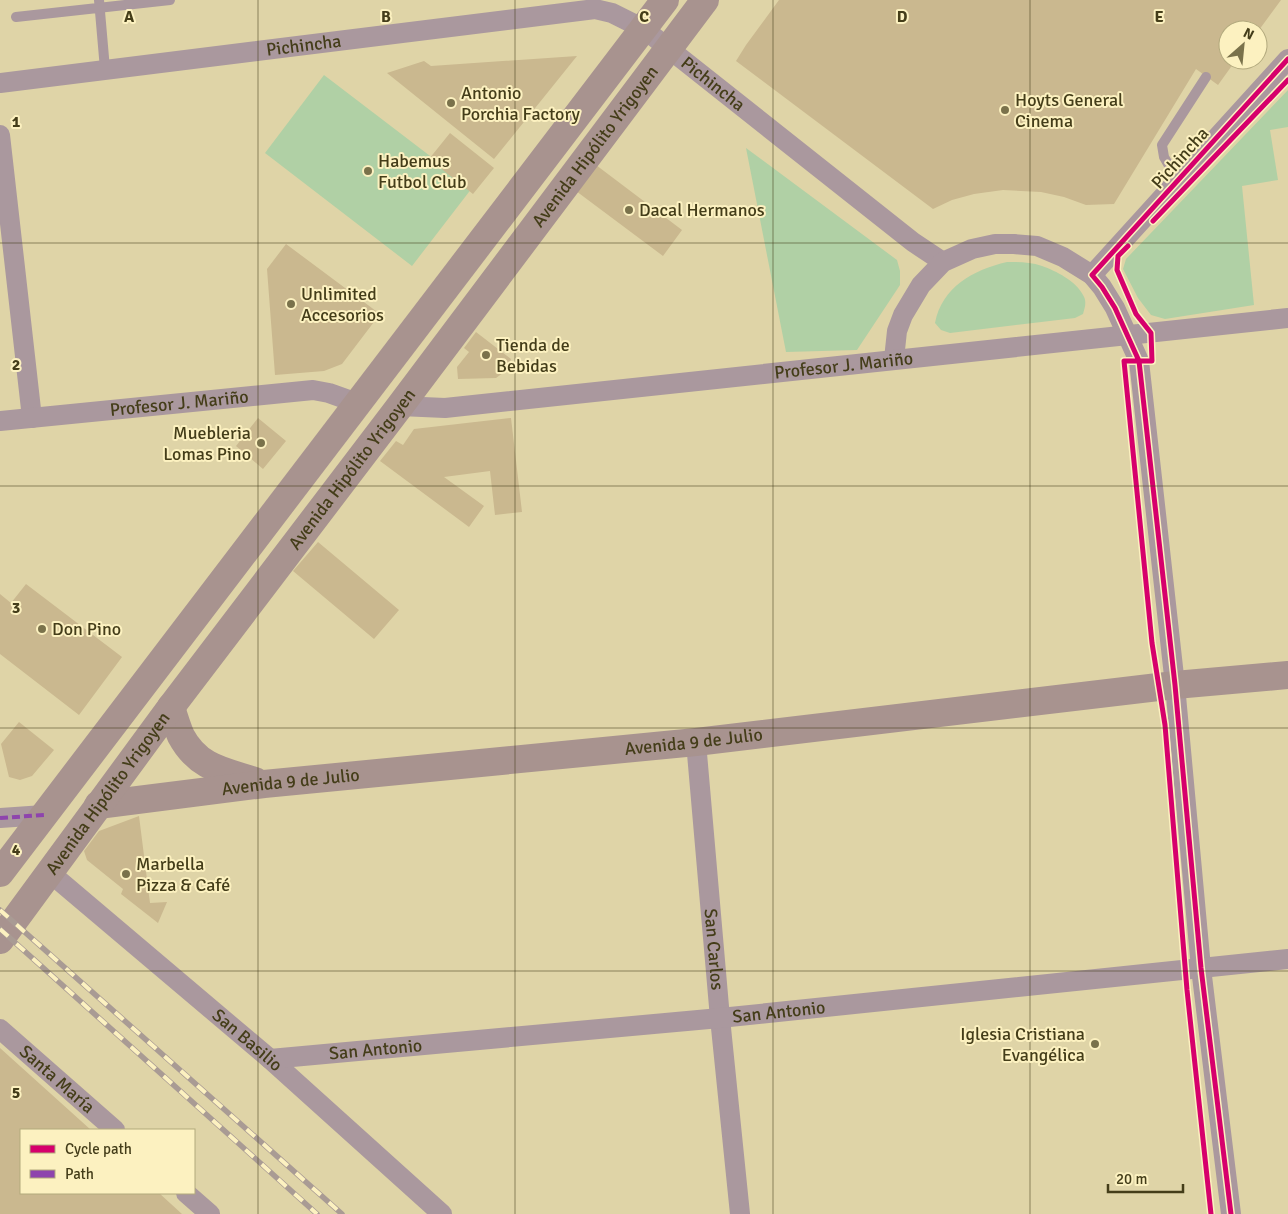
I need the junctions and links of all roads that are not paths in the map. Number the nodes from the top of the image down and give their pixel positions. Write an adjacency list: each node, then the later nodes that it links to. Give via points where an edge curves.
1 (170, 0): 4 (lane)
2 (665, 0): 6 (main road, Avenida Hipólito Yrigoyen)
3 (705, 0): 7 (main road, Avenida Hipólito Yrigoyen)
4 (99, 4): 5 (lane); 9 (lane)
5 (16, 17)
6 (644, 28): 7 (street, Pichincha); 9 (street, Pichincha, via 595,9); 19 (main road, Avenida Hipólito Yrigoyen)
7 (669, 47): 14 (street, Pichincha, via 913,242); 20 (main road, Avenida Hipólito Yrigoyen)
8 (1288, 59): 13 (street, Pichincha)
9 (105, 68): 11 (street, Pichincha)
10 (1206, 77): 13 (lane, via 1162,145 1164,157)
11 (0, 83)
12 (0, 135): 21 (street)
13 (1178, 181): 15 (street, Pichincha)
14 (943, 262): 15 (street, via 972,249 995,244 1037,246); 18 (street, via 921,285 903,315 897,331)
15 (1092, 275): 17 (street, via 1115,308)
16 (1288, 318): 17 (street, Profesor J. Mariño)
17 (1129, 336): 18 (street, Profesor J. Mariño); 24 (street, via 1139,361)
18 (894, 359): 20 (street, Profesor J. Mariño, via 445,408)
19 (357, 403): 21 (street, Profesor J. Mariño, via 313,390); 29 (main road, Avenida Hipólito Yrigoyen)
20 (400, 406): 25 (main road, Avenida Hipólito Yrigoyen)
21 (32, 418): 22 (street, Profesor J. Mariño)
22 (0, 421)
23 (1288, 675): 24 (main road, Avenida 9 de Julio)
24 (1176, 685): 26 (main road, Avenida 9 de Julio); 35 (street)
25 (171, 707): 27 (main road, via 181,736 198,759 209,766); 28 (main road, Avenida Hipólito Yrigoyen)
26 (696, 742): 27 (main road, Avenida 9 de Julio); 36 (street, San Carlos)
27 (264, 784): 28 (main road, Avenida 9 de Julio)
28 (98, 805): 31 (main road, Avenida Hipólito Yrigoyen)
29 (44, 815): 30 (street); 32 (main road, Avenida Hipólito Yrigoyen)
30 (0, 818)
31 (49, 872): 33 (main road, Avenida Hipólito Yrigoyen); 38 (street, San Basilio)
32 (0, 873)
33 (1, 937)
34 (1288, 959): 35 (street, San Antonio)
35 (1202, 968): 36 (street, San Antonio); 44 (street)
36 (720, 1018): 38 (street, San Antonio); 43 (street, San Carlos)
37 (0, 1029): 39 (street, Santa María)
38 (270, 1059): 42 (street, San Basilio)
39 (114, 1129)
40 (187, 1194): 41 (street)
41 (210, 1214)
42 (442, 1214)
43 (740, 1214)
44 (1231, 1214)

